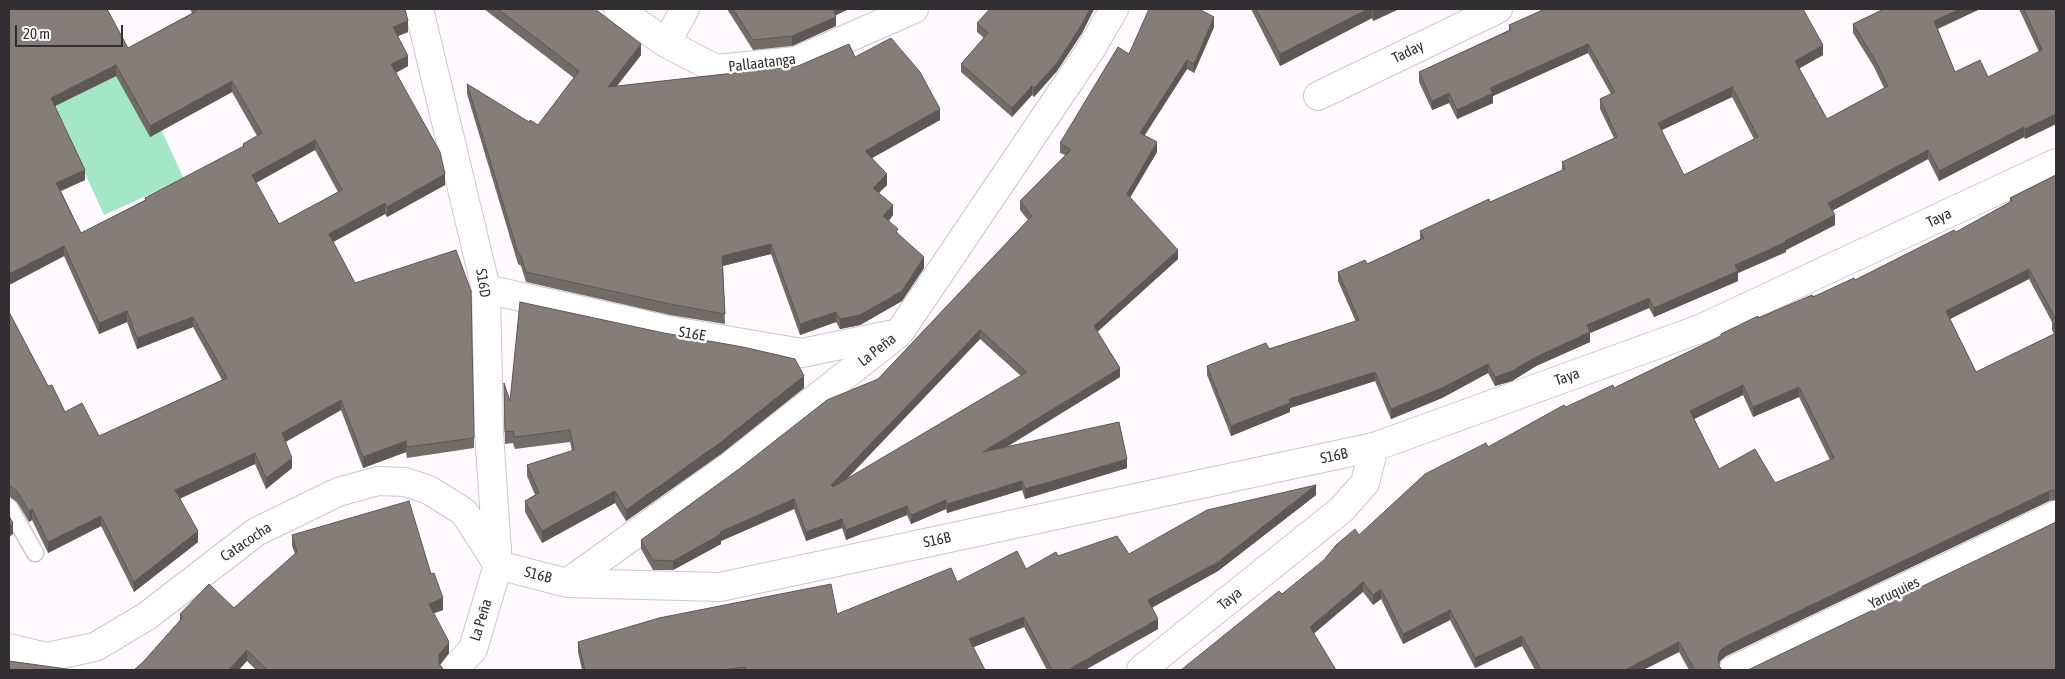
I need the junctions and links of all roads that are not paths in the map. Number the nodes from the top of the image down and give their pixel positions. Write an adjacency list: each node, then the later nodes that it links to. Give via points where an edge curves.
1 (419, 9): 10 (street, S16D)
2 (618, 9): 7 (street, Pallaatanga)
3 (685, 9): 7 (street)
4 (914, 9): 7 (street, Pallaatanga, via 796,61 716,69)
5 (1114, 9): 11 (street, La Peña, via 1092,49)
6 (1498, 9): 8 (street, Taday)
7 (666, 43)
8 (1318, 96)
9 (2056, 164): 12 (street, Taya, via 1700,329)
10 (486, 289): 11 (street, S16E, via 667,330 802,353); 16 (street, S16D, via 489,433)
11 (899, 333): 17 (street, La Peña, via 730,466)
12 (1374, 447): 17 (street, S16B, via 720,586); 20 (street, Taya, via 1365,483 1341,510)
13 (9, 507): 15 (lane)
14 (2056, 515): 21 (street, Yaruquies)
15 (35, 553)
16 (498, 565): 17 (street, S16B); 18 (street, Catacocha, via 464,512 429,490 405,482 378,482 338,492 256,532 147,616 96,647 48,657); 19 (street, La Peña, via 473,649)
17 (568, 583)
18 (9, 648)
19 (454, 670)
20 (1141, 670)
21 (1733, 670)

